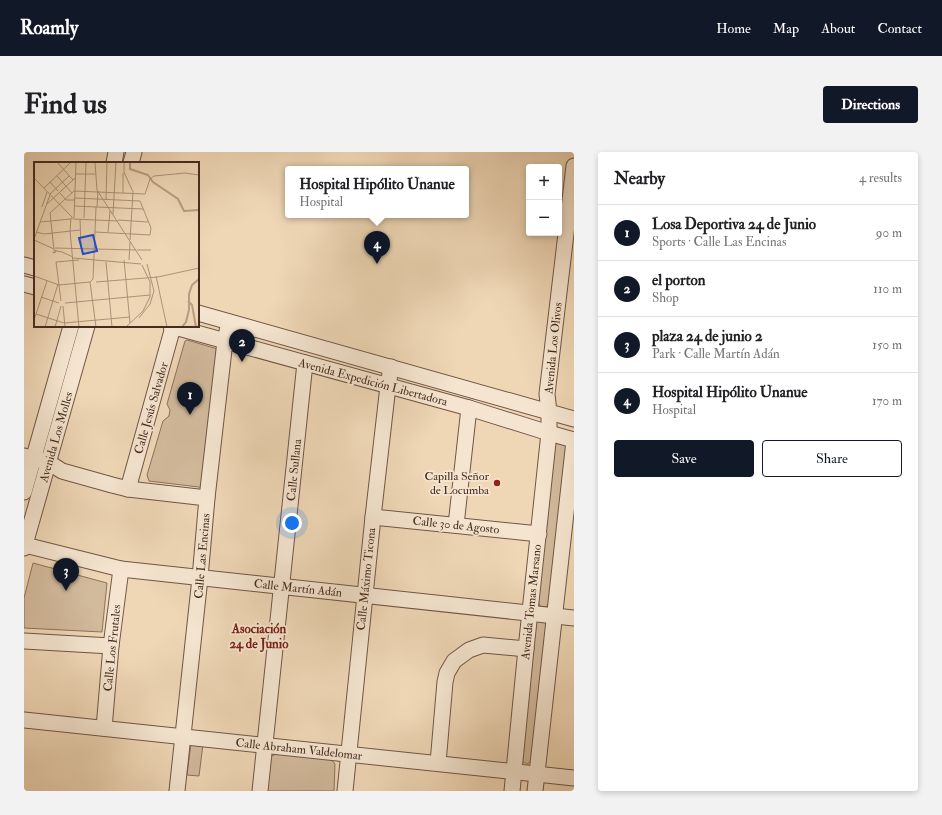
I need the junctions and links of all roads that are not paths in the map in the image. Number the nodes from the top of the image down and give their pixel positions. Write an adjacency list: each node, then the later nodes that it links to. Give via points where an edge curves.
1 (116, 152): 3 (street)
2 (134, 152): 4 (street)
3 (114, 162)
4 (131, 162)
5 (574, 173): 6 (street, Avenida Los Olivos)
6 (570, 235): 22 (street, Avenida Los Olivos, via 547,394)
7 (24, 265): 8 (street)
8 (34, 268)
9 (24, 284): 10 (street)
10 (34, 287)
11 (199, 314): 12 (street, Avenida Expedición Libertadora)
12 (229, 322): 17 (street, Calle Las Encinas); 19 (street, Avenida Expedición Libertadora)
13 (71, 327): 26 (street, Avenida Los Molles)
14 (87, 327): 27 (street, Avenida Los Molles)
15 (172, 327): 28 (street, Calle Jesús Salvador)
16 (176, 327): 17 (street, Avenida Expedición Libertadora)
17 (225, 341): 18 (street, Avenida Expedición Libertadora); 30 (street, Calle Las Encinas)
18 (305, 363): 20 (street, Avenida Expedición Libertadora); 37 (street, Calle Sullana)
19 (391, 367): 20 (street, Calle Máximo Ticona); 22 (street, Avenida Expedición Libertadora)
20 (388, 386): 21 (street, Avenida Expedición Libertadora); 31 (street, Calle Máximo Ticona)
21 (469, 408): 24 (street, Avenida Expedición Libertadora); 32 (street)
22 (549, 412): 23 (street, Avenida Expedición Libertadora); 24 (street, Avenida Tomas Marsano)
23 (574, 419)
24 (549, 433): 25 (street, Avenida Expedición Libertadora); 33 (street, Avenida Tomas Marsano)
25 (574, 440): 40 (street, Avenida Tomas Marsano)
26 (29, 457): 27 (street); 29 (street, Avenida Los Molles)
27 (48, 462): 28 (street, via 62,471); 34 (street, Avenida Los Molles)
28 (128, 489): 30 (street)
29 (24, 492)
30 (207, 498): 36 (street, Calle Las Encinas)
31 (373, 517): 32 (street, Calle 30 de Agosto); 38 (street, Calle Máximo Ticona)
32 (456, 525): 33 (street, Calle 30 de Agosto)
33 (539, 534): 39 (street, Avenida Tomas Marsano)
34 (24, 546): 35 (street, Calle Martín Adán)
35 (121, 569): 36 (street, Calle Martín Adán); 43 (street, Calle Los Frutales)
36 (200, 578): 37 (street, Calle Martín Adán); 47 (street, Calle Las Encinas)
37 (282, 587): 38 (street, Calle Martín Adán); 48 (street, Calle Sullana)
38 (365, 596): 39 (street, Calle Martín Adán); 49 (street, Calle Máximo Ticona)
39 (530, 614): 40 (street, Calle Martín Adán); 44 (street, Avenida Tomas Marsano)
40 (554, 616): 41 (street, Calle Martín Adán); 52 (street, Avenida Tomas Marsano)
41 (574, 618)
42 (24, 641): 43 (street)
43 (111, 646): 46 (street, Calle Los Frutales)
44 (526, 650): 50 (street, via 483,645 469,650 454,662 445,682); 51 (street, Avenida Tomas Marsano)
45 (24, 720): 46 (street, Calle Abraham Valdelomar)
46 (104, 728): 47 (street, Calle Abraham Valdelomar)
47 (183, 736): 48 (street, Calle Abraham Valdelomar); 54 (street, Calle Las Encinas)
48 (265, 745): 49 (street, Calle Abraham Valdelomar); 55 (street, Calle Sullana)
49 (349, 754): 50 (street, Calle Abraham Valdelomar); 56 (street, Calle Máximo Ticona)
50 (438, 763): 51 (street, Calle Abraham Valdelomar)
51 (514, 771): 52 (street, Calle Abraham Valdelomar); 57 (street, Avenida Tomas Marsano)
52 (537, 774): 53 (street, Calle Abraham Valdelomar); 58 (street, Avenida Tomas Marsano)
53 (574, 778)
54 (177, 791)
55 (260, 791)
56 (345, 791)
57 (512, 791)
58 (535, 791)

